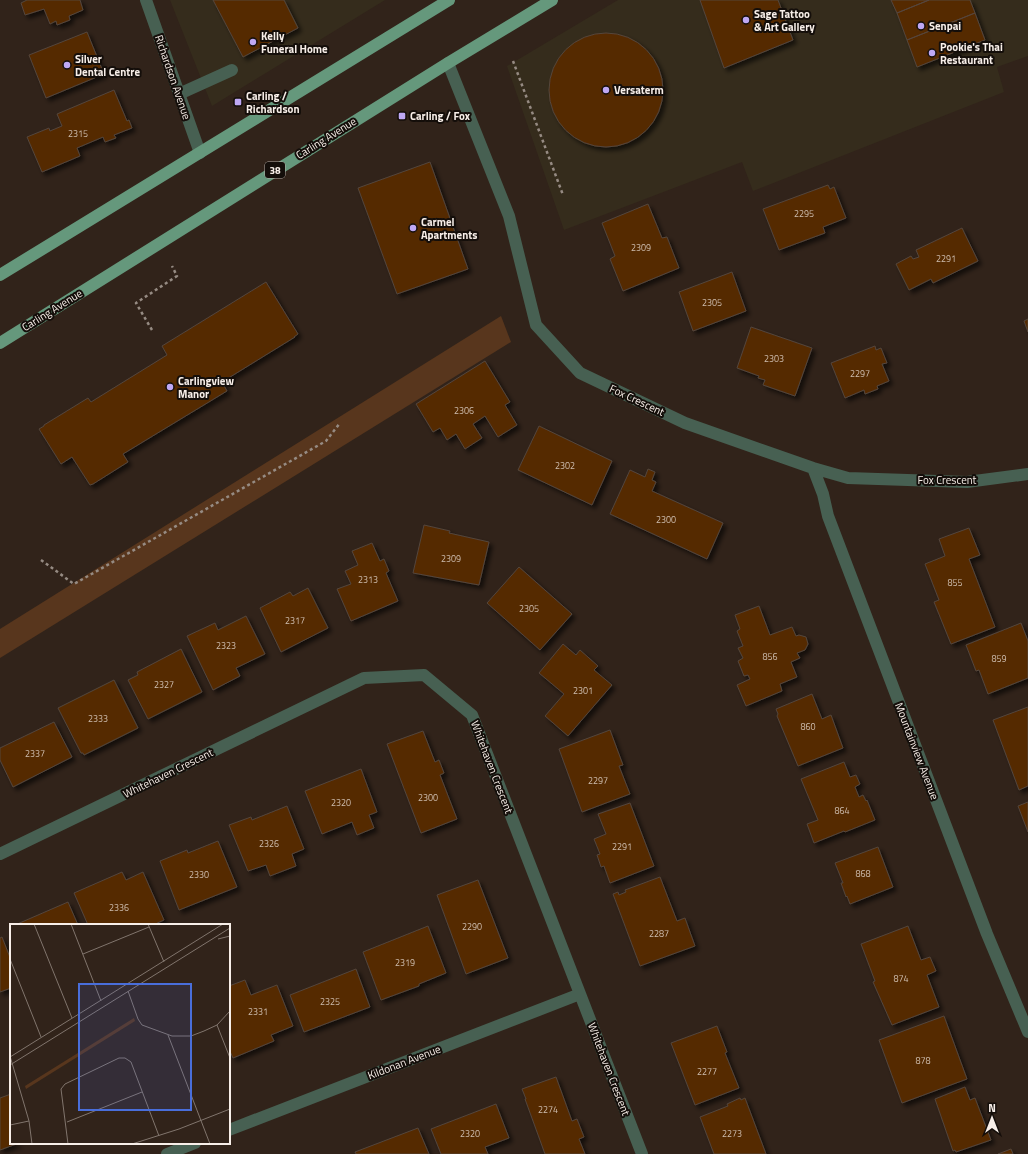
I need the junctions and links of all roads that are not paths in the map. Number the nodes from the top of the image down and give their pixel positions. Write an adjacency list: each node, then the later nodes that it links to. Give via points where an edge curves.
1 (146, 0): 6 (street, Richardson Avenue)
2 (448, 0): 7 (main road)
3 (552, 0): 4 (main road, Carling Avenue / 38)
4 (448, 63): 9 (main road, Carling Avenue / 38); 10 (street, Fox Crescent, via 509,216 536,325 580,373 685,423)
5 (232, 70): 6 (street)
6 (179, 94): 7 (street, Richardson Avenue)
7 (200, 153): 8 (main road)
8 (0, 276)
9 (0, 343)
10 (813, 468): 11 (street, Fox Crescent, via 848,478 967,482); 14 (street, Mountainview Avenue, via 828,516 972,896)
11 (1028, 474)
12 (0, 854): 13 (street, Whitehaven Crescent, via 364,678 424,674 472,715)
13 (580, 994): 15 (street, Kildonan Avenue); 18 (street, Whitehaven Crescent)
14 (1028, 1032)
15 (230, 1130)
16 (192, 1144): 17 (street)
17 (167, 1154)
18 (642, 1154)

